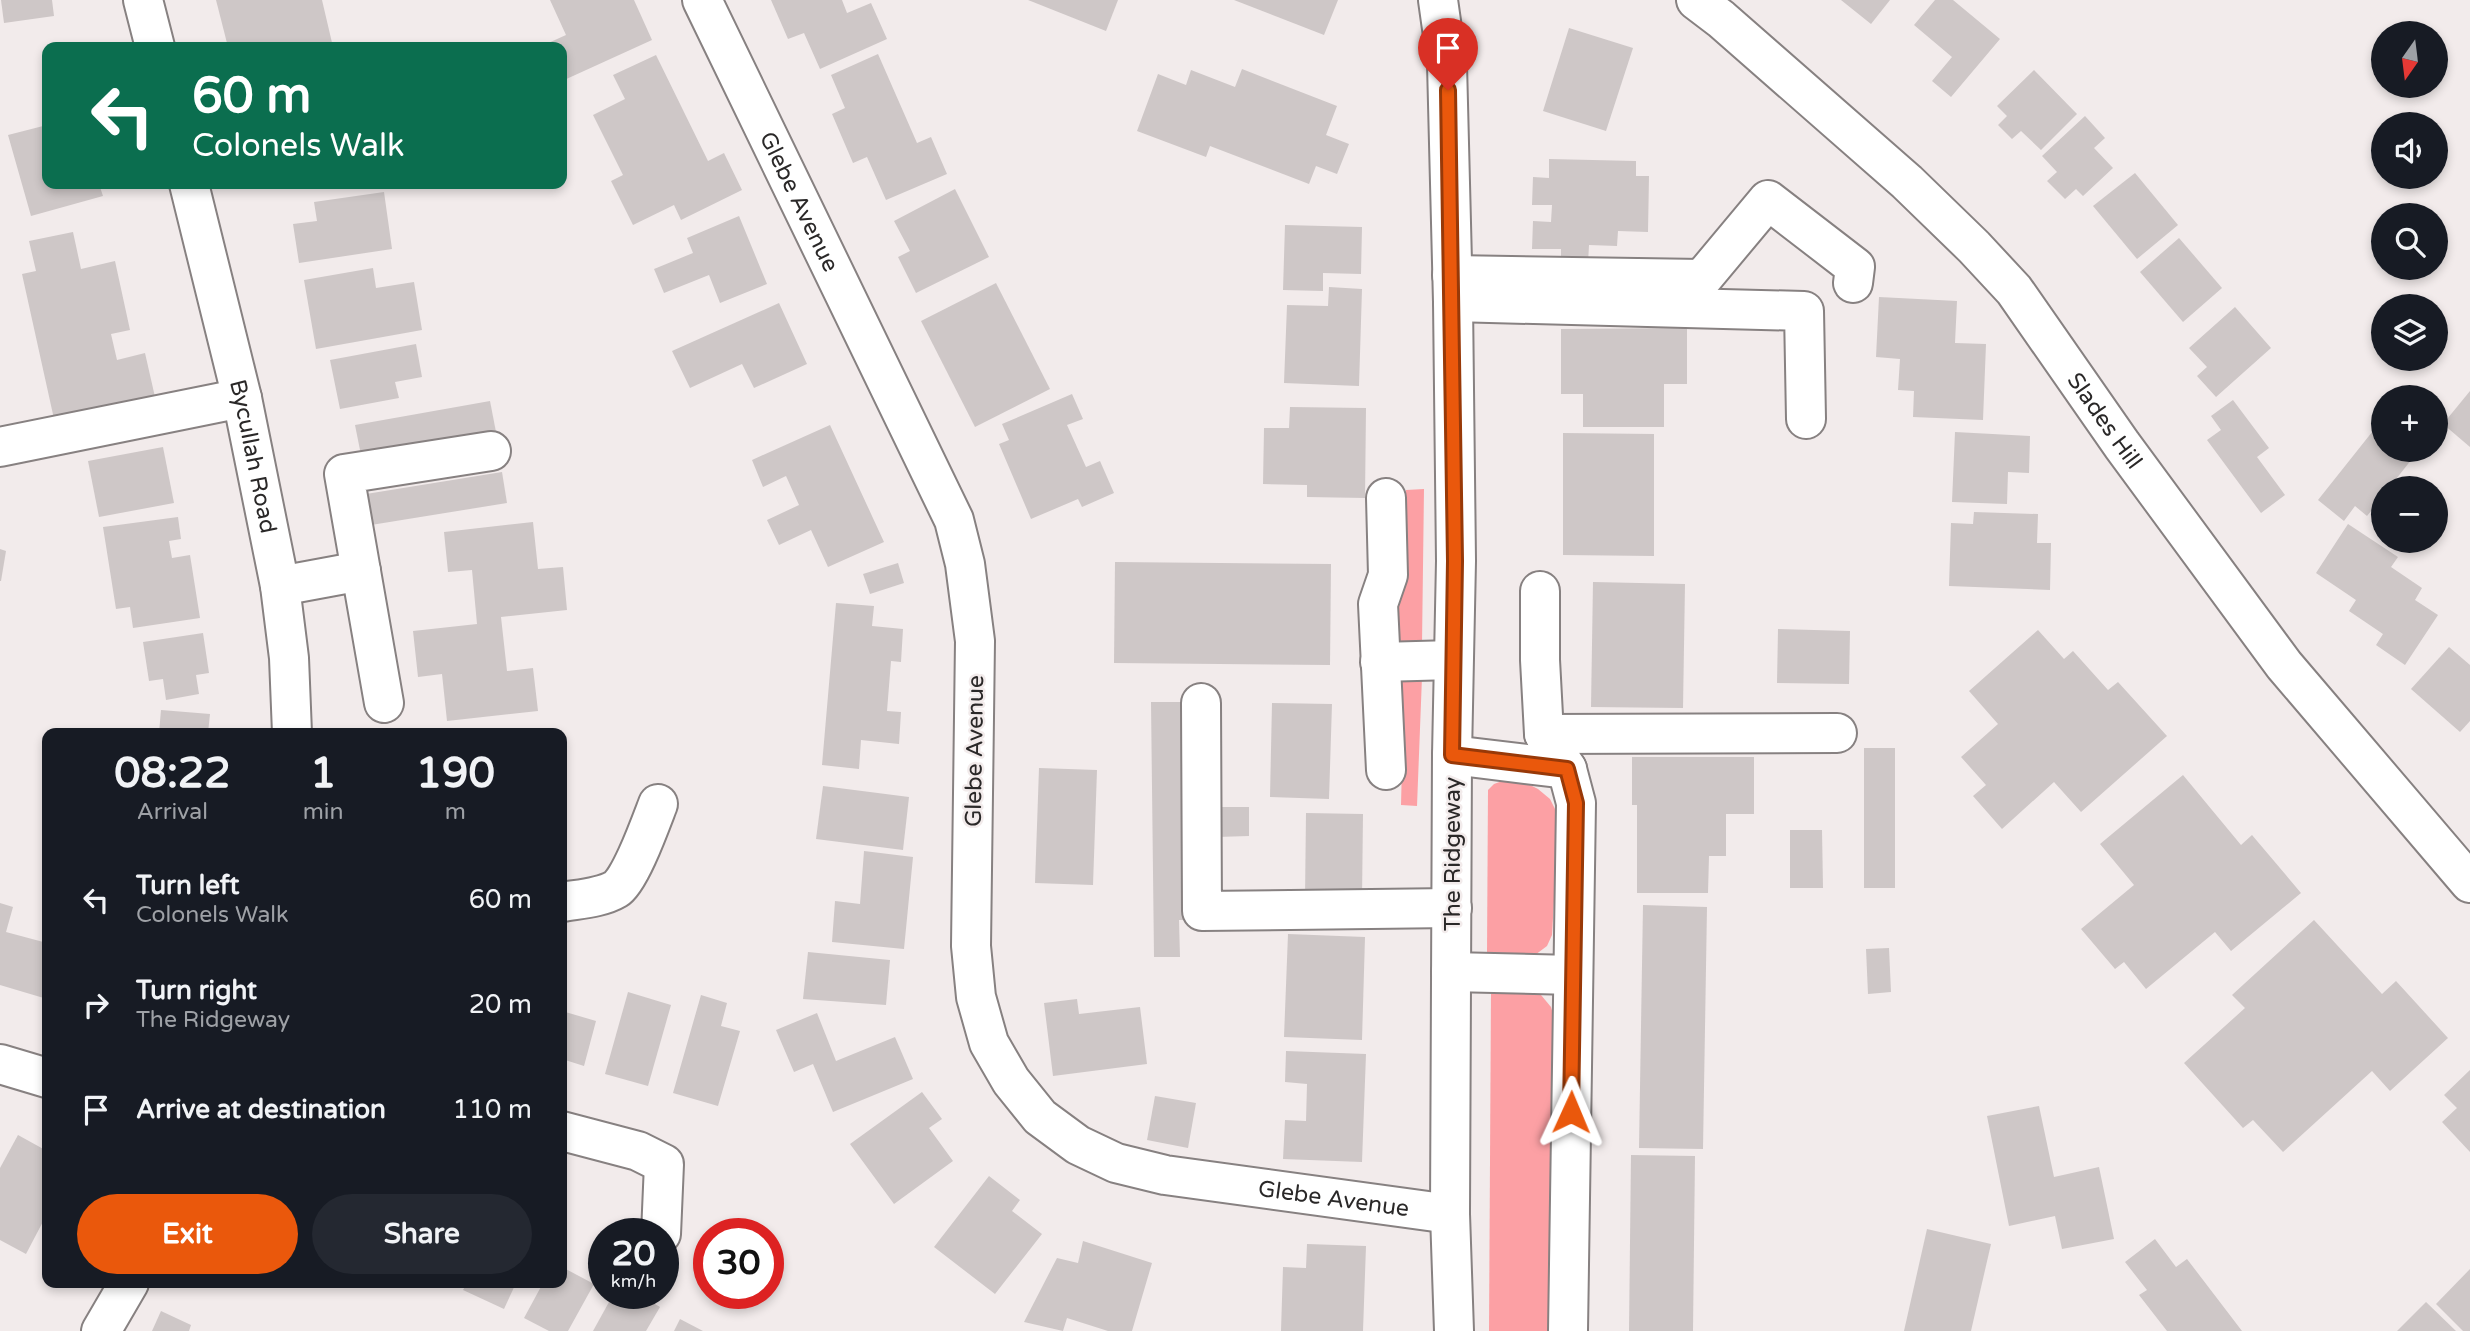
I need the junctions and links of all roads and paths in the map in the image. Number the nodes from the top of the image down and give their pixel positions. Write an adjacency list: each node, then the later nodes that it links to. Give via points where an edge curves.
1 (143, 0): 5 (street)
2 (702, 0): 36 (street, Glebe Avenue, via 954,520 975,641 971,946 975,997 989,1043 1011,1081 1040,1117 1078,1145 1116,1163 1165,1175)
3 (1438, 0): 8 (street, The Ridgeway, via 1447,64)
4 (1696, 0): 28 (street, Slades Hill, via 1907,182 2014,290 2284,665)
5 (154, 42)
6 (190, 189): 9 (street, Bycullah Road)
7 (1853, 283): 8 (street, via 1855,267 1768,200 1702,279)
8 (1452, 288): 10 (street, via 1804,312); 17 (street, The Ridgeway)
9 (242, 398): 11 (street); 15 (street, Bycullah Road)
10 (1806, 419)
11 (0, 447)
12 (491, 452): 14 (street, via 344,474)
13 (1386, 498): 18 (street, via 1388,575 1378,604)
14 (361, 570): 15 (street); 19 (street)
15 (279, 586): 21 (street, Bycullah Road)
16 (1540, 591): 23 (street)
17 (1453, 660): 18 (street); 24 (street, The Ridgeway)
18 (1380, 662): 26 (street)
19 (384, 703)
20 (1201, 703): 30 (street, via 1202,911)
21 (292, 728)
22 (1837, 733): 23 (street)
23 (1544, 734): 25 (street)
24 (1452, 755): 25 (street); 30 (street, The Ridgeway)
25 (1567, 769): 32 (street, via 1576,803)
26 (1386, 770)
27 (658, 804): 29 (street, via 618,888)
28 (2470, 883)
29 (567, 901)
30 (1452, 908): 31 (street, The Ridgeway)
31 (1451, 972): 32 (street); 36 (street, The Ridgeway)
32 (1573, 975): 41 (street)
33 (0, 1064): 34 (street)
34 (42, 1077)
35 (567, 1132): 37 (street, via 638,1151 664,1164)
36 (1450, 1214): 40 (street, The Ridgeway)
37 (662, 1218)
38 (127, 1288): 39 (street)
39 (101, 1331)
40 (1454, 1331)
41 (1568, 1331)

